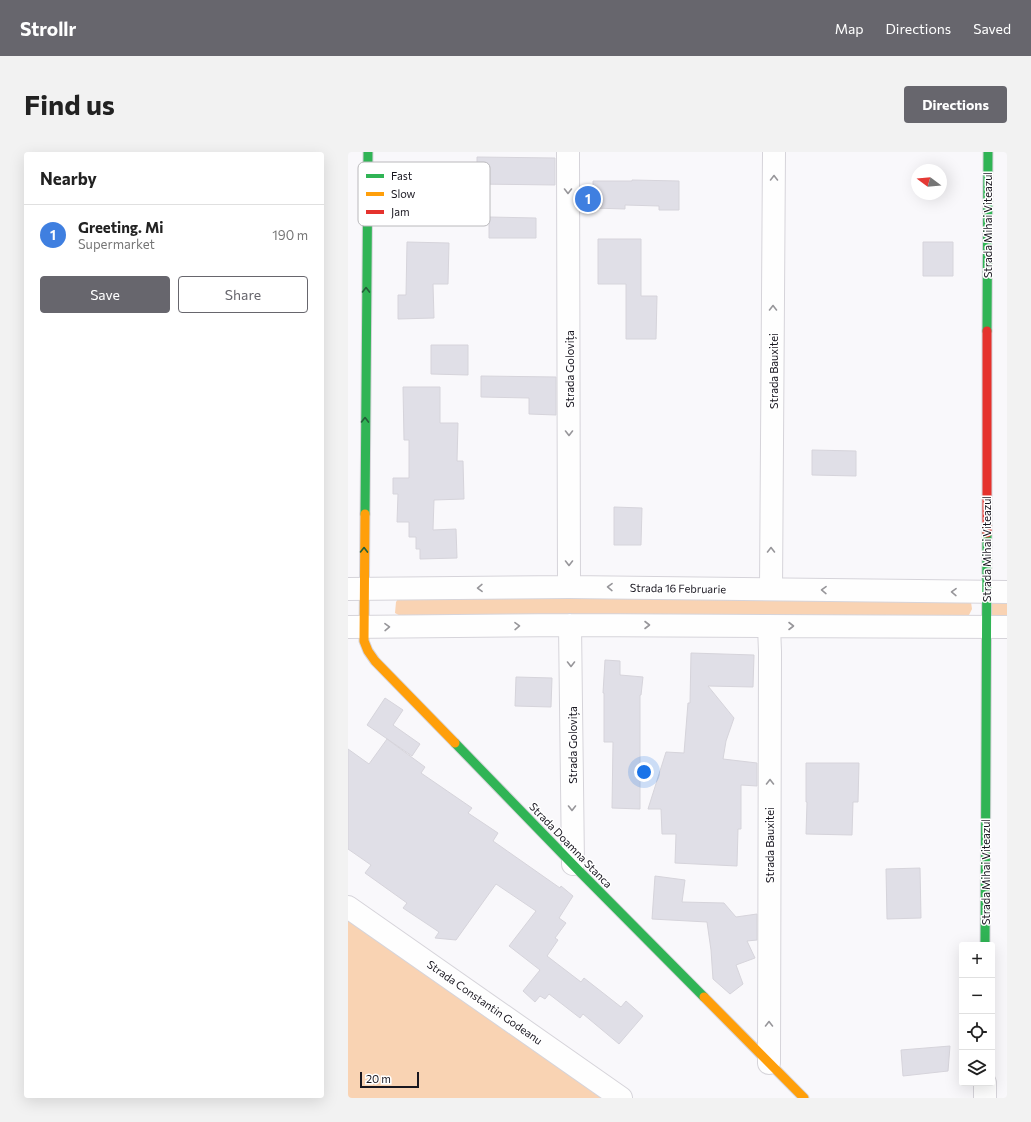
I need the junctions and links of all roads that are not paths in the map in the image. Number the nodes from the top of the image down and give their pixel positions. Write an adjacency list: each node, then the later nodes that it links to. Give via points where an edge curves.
1 (368, 152): 5 (street, Strada Doamna Stanca, one-way to 1)
2 (568, 152): 7 (street, Strada Golovița, one-way to 7)
3 (774, 152): 9 (street, Strada Bauxitei, one-way to 3)
4 (988, 152): 10 (street, Strada Mihai Viteazul)
5 (368, 162)
6 (366, 226): 8 (street, Strada Doamna Stanca, one-way to 6)
7 (569, 587): 8 (street, Strada 16 Februarie, one-way to 8); 9 (street, Strada 16 Februarie, one-way to 7)
8 (356, 589): 13 (street, Strada Doamna Stanca)
9 (771, 589): 10 (street, Strada 16 Februarie, one-way to 9)
10 (997, 592): 14 (street, Strada Mihai Viteazul)
11 (570, 625): 12 (street, one-way to 12); 13 (street, one-way to 11); 15 (street, Strada Golovița, one-way to 15)
12 (769, 626): 14 (street, one-way to 14); 18 (street, Strada Bauxitei, one-way to 12)
13 (356, 627): 15 (street, Strada Doamna Stanca, via 374,661)
14 (996, 627): 17 (street, Strada Mihai Viteazul)
15 (573, 864): 18 (street, Strada Doamna Stanca)
16 (348, 907): 20 (street, Strada Constantin Godeanu)
17 (985, 942)
18 (769, 1063): 21 (street, Strada Doamna Stanca)
19 (985, 1086): 22 (street)
20 (621, 1098)
21 (804, 1098)
22 (985, 1098)

